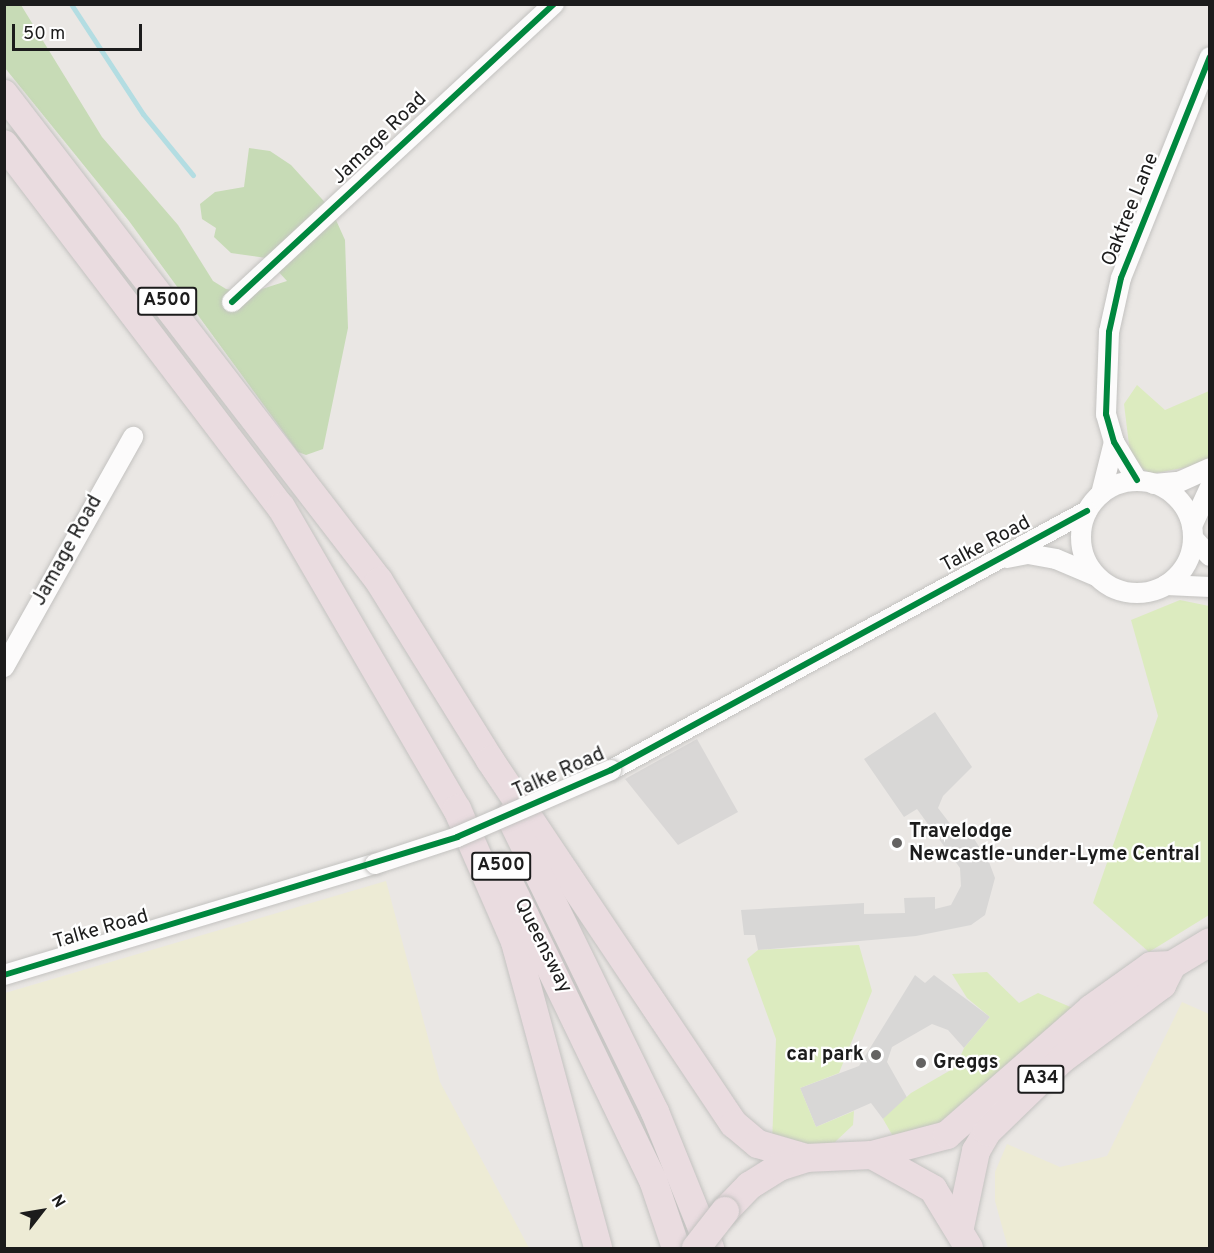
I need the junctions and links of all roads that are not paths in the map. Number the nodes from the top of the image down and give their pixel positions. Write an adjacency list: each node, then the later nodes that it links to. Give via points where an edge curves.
1 (554, 4): 5 (street, Jamage Road, via 426,117)
2 (1209, 57): 7 (street, Oaktree Lane, via 1121,278 1104,361 1106,414)
3 (4, 94): 14 (highway, A500, via 262,422)
4 (4, 144): 12 (highway, A500)
5 (232, 302)
6 (133, 437): 21 (street, Jamage Road)
7 (1114, 442): 9 (street, Oaktree Lane); 11 (street, Oaktree Lane)
8 (1209, 468): 9 (street, via 1179,482)
9 (1144, 482): 11 (street); 15 (street, via 1181,504)
10 (1209, 487): 15 (street)
11 (1101, 494): 13 (street)
12 (280, 507): 28 (highway, via 417,738 494,891 537,1016); 29 (highway, Queensway / A500, via 342,594 443,758 509,881 653,1180)
13 (1087, 511): 17 (street, Talke Road); 18 (street, via 1082,550)
14 (324, 512): 26 (highway, via 379,581 490,760 734,1124 758,1144); 31 (highway, Queensway / A500, via 441,697 546,881 655,1112)
15 (1192, 532): 16 (street); 19 (street, via 1182,570)
16 (1209, 556)
17 (987, 562): 18 (street, Talke Road, via 1028,554); 24 (street, Talke Road, bridge, via 611,770 457,837)
18 (1096, 576): 19 (street, via 1130,593)
19 (1166, 585): 20 (street)
20 (1209, 587)
21 (4, 667)
22 (1209, 942): 23 (highway, A34)
23 (1172, 965): 25 (highway, A34, via 1151,966 1091,1010 947,1135); 27 (highway, A34, via 1162,986 1061,1060 987,1132 976,1151)
24 (4, 975)
25 (872, 1155): 26 (highway); 27 (highway, via 933,1189)
26 (806, 1158): 30 (highway, bridge, via 761,1176 725,1211)
27 (967, 1241)
28 (598, 1248)
29 (676, 1248)
30 (696, 1248)
31 (710, 1248)

